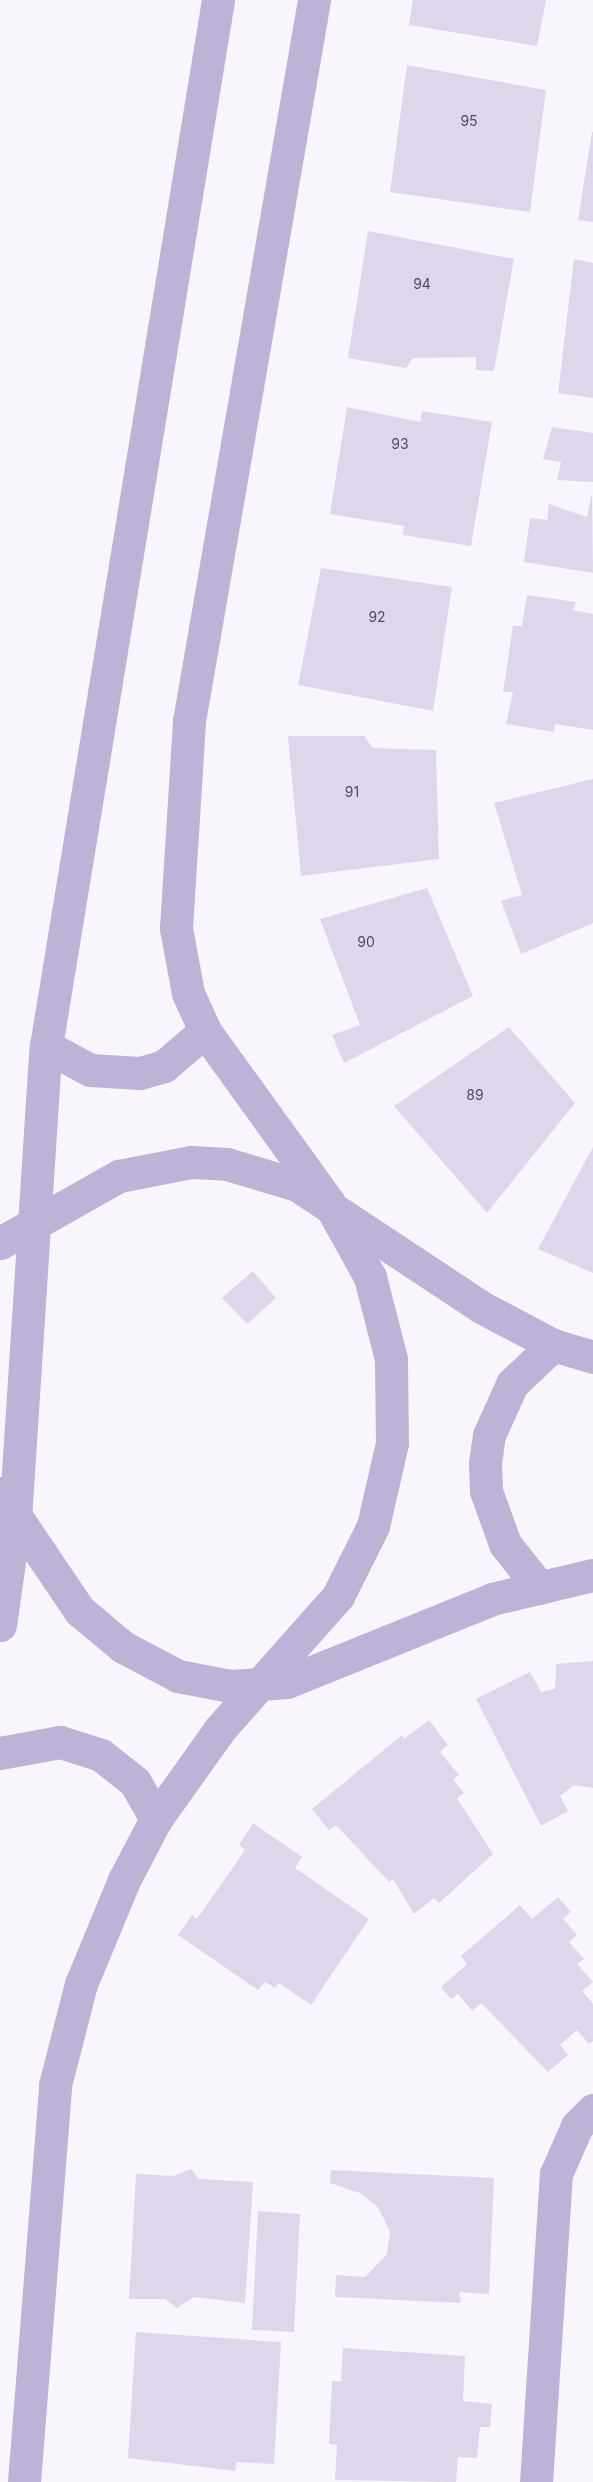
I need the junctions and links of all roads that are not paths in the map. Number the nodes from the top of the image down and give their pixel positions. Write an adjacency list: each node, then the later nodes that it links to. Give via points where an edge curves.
1 (218, 0): 4 (street)
2 (314, 0): 3 (street, via 189,721 176,928 188,993)
3 (205, 1032): 4 (street, via 164,1066 140,1073 90,1070); 5 (street)
4 (46, 1046): 6 (street)
5 (329, 1203): 6 (street, via 263,1172 191,1162 119,1176); 8 (street, via 481,1307); 14 (street, via 352,1238 382,1317 393,1391 392,1443 385,1485 358,1562 315,1628)
6 (32, 1229): 7 (street); 10 (street)
7 (0, 1243)
8 (553, 1345): 9 (street); 12 (street, via 512,1384 489,1435 485,1463 486,1491 501,1536)
9 (593, 1357)
10 (8, 1506): 13 (street); 14 (street, via 80,1611 123,1647 178,1677 230,1686)
11 (593, 1575): 12 (street)
12 (540, 1588): 14 (street, via 389,1637 286,1682)
13 (0, 1625)
14 (260, 1684): 16 (street)
15 (0, 1753): 16 (street, via 60,1742 101,1755 135,1782)
16 (156, 1819): 18 (street, via 99,1934 55,2085)
17 (593, 2110): 19 (street, via 578,2126 556,2174)
18 (24, 2482)
19 (536, 2482)

